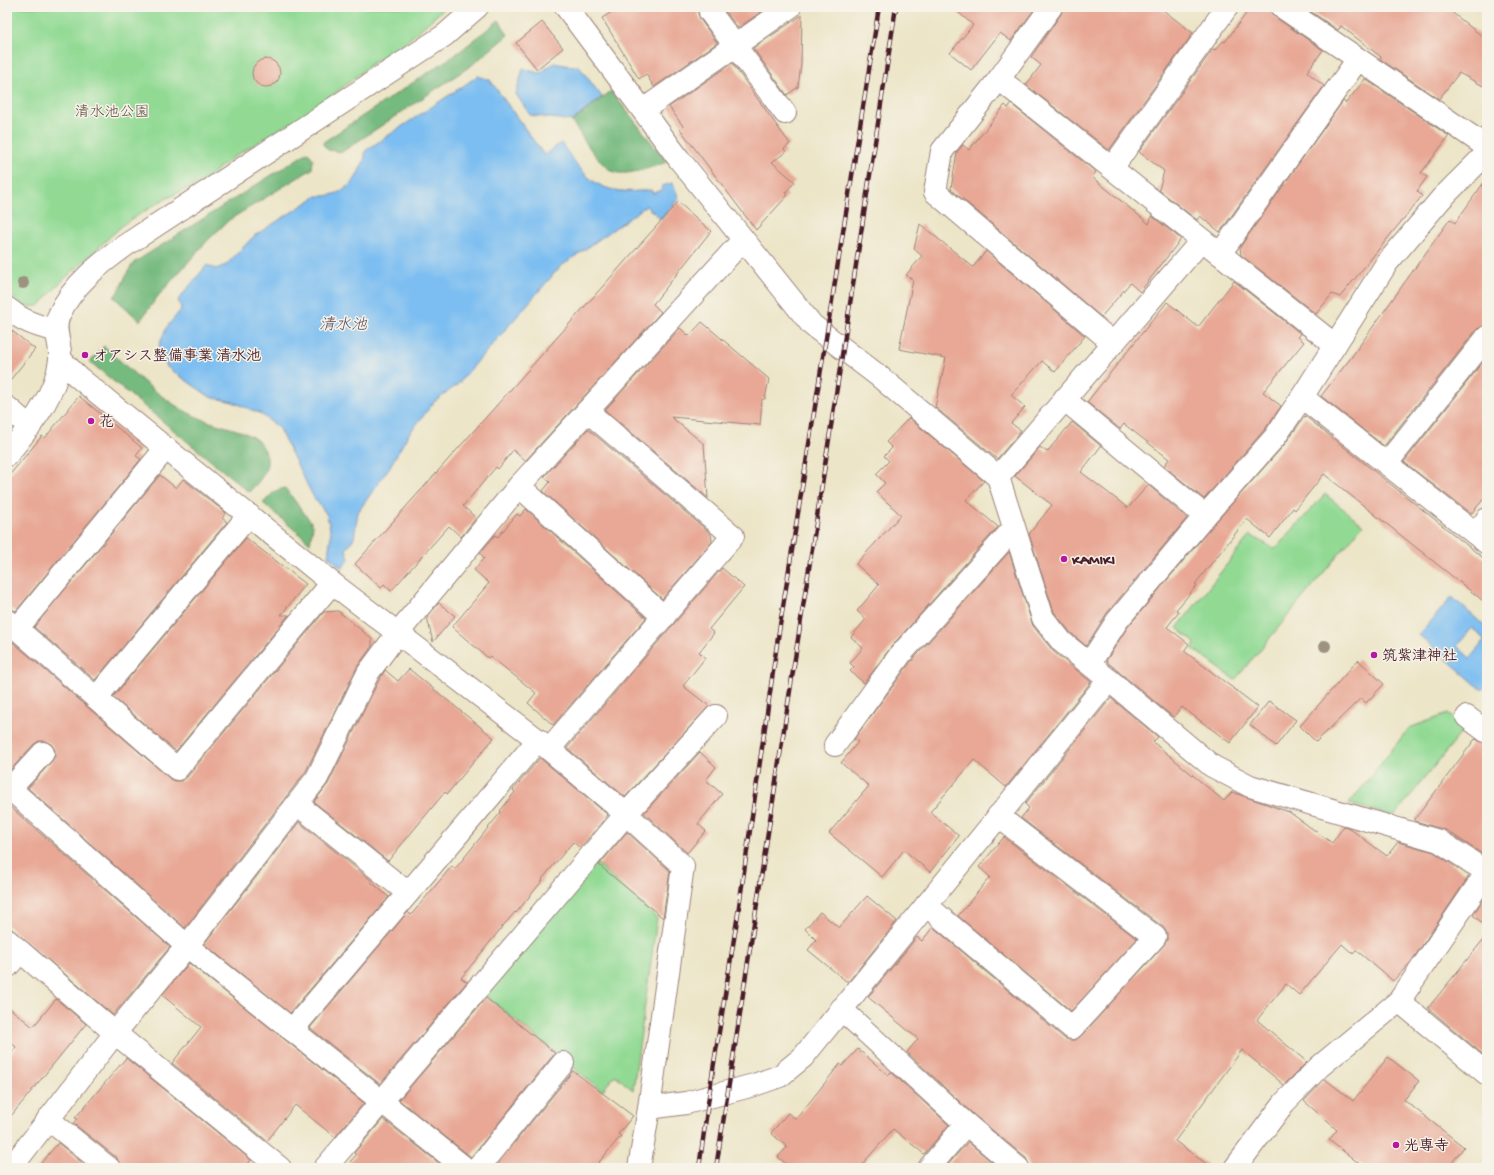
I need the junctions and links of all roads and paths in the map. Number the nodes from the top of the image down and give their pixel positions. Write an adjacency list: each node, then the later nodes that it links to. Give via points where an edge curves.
1 (478, 7): 20 (street, via 445,35 110,257 94,270 65,302 58,316)
2 (566, 7): 11 (street)
3 (790, 7): 8 (street)
4 (1052, 7): 10 (street)
5 (1227, 7): 15 (street)
6 (1282, 7): 9 (street)
7 (710, 12): 8 (street)
8 (736, 46): 11 (street); 12 (street)
9 (1358, 59): 13 (street); 18 (street)
10 (999, 78): 15 (street); 22 (street, via 942,151 935,192)
11 (643, 110): 16 (street)
12 (785, 113)
13 (1487, 147)
14 (1487, 153): 23 (street, via 1441,199 1387,263)
15 (1112, 168): 17 (street)
16 (744, 240): 28 (street); 33 (street, via 812,325 880,377)
17 (1202, 240): 18 (street); 22 (street)
18 (1220, 254): 23 (street)
19 (7, 308): 20 (street, via 19,318 40,328)
20 (56, 330): 24 (street)
21 (1487, 337): 32 (street)
22 (1113, 343): 26 (street)
23 (1335, 345): 25 (street)
24 (60, 360): 29 (street, via 44,406); 30 (street)
25 (1302, 397): 32 (street); 36 (street, via 1275,437)
26 (1064, 399): 33 (street); 36 (street)
27 (7, 407): 29 (street)
28 (586, 411): 34 (street); 40 (street, via 733,536)
29 (30, 427): 31 (street)
30 (166, 448): 35 (street); 41 (street)
31 (7, 455)
32 (1387, 463): 38 (street)
33 (998, 477): 37 (street)
34 (519, 486): 40 (street); 42 (street)
35 (249, 515): 39 (street); 45 (street)
36 (1205, 516): 43 (street, via 1117,621)
37 (1014, 528): 43 (street, via 1043,618 1062,642); 50 (street, via 900,655)
38 (1483, 532)
39 (332, 583): 42 (street); 45 (street, via 177,769)
40 (664, 616): 49 (street)
41 (12, 625): 45 (street)
42 (397, 634): 49 (street); 53 (street, via 368,673 317,778)
43 (1090, 663): 44 (street)
44 (1109, 680): 55 (street); 56 (street, via 1212,766 1250,786 1439,841)
45 (96, 698)
46 (716, 716): 54 (street)
47 (1467, 717): 48 (street)
48 (1487, 732)
49 (543, 745): 54 (street); 57 (street)
50 (835, 745)
51 (43, 753): 52 (street)
52 (8, 789): 59 (street)
53 (297, 804): 57 (street); 59 (street)
54 (626, 814): 67 (street); 68 (street, via 683,866)
55 (998, 816): 58 (street); 58 (street, via 1155,937 1072,1028)
56 (1487, 872): 61 (street)
57 (408, 893): 63 (street)
58 (926, 905): 62 (street)
59 (187, 946): 63 (street); 64 (street)
60 (11, 953): 64 (street)
61 (1399, 1001): 66 (street); 80 (street, via 1319,1067 1284,1103)
62 (841, 1009): 68 (street, via 803,1057 780,1076 686,1104); 70 (street)
63 (292, 1030): 67 (street)
64 (116, 1033): 69 (street); 73 (street)
65 (563, 1063): 76 (street)
66 (1487, 1074)
67 (382, 1101): 74 (street); 75 (street)
68 (649, 1108): 77 (street)
69 (48, 1119): 71 (street); 72 (street)
70 (966, 1124): 78 (street); 79 (street)
71 (11, 1168)
72 (109, 1168)
73 (280, 1168)
74 (325, 1168)
75 (465, 1168)
76 (478, 1168)
77 (639, 1168)
78 (929, 1168)
79 (1018, 1168)
80 (1235, 1168)

